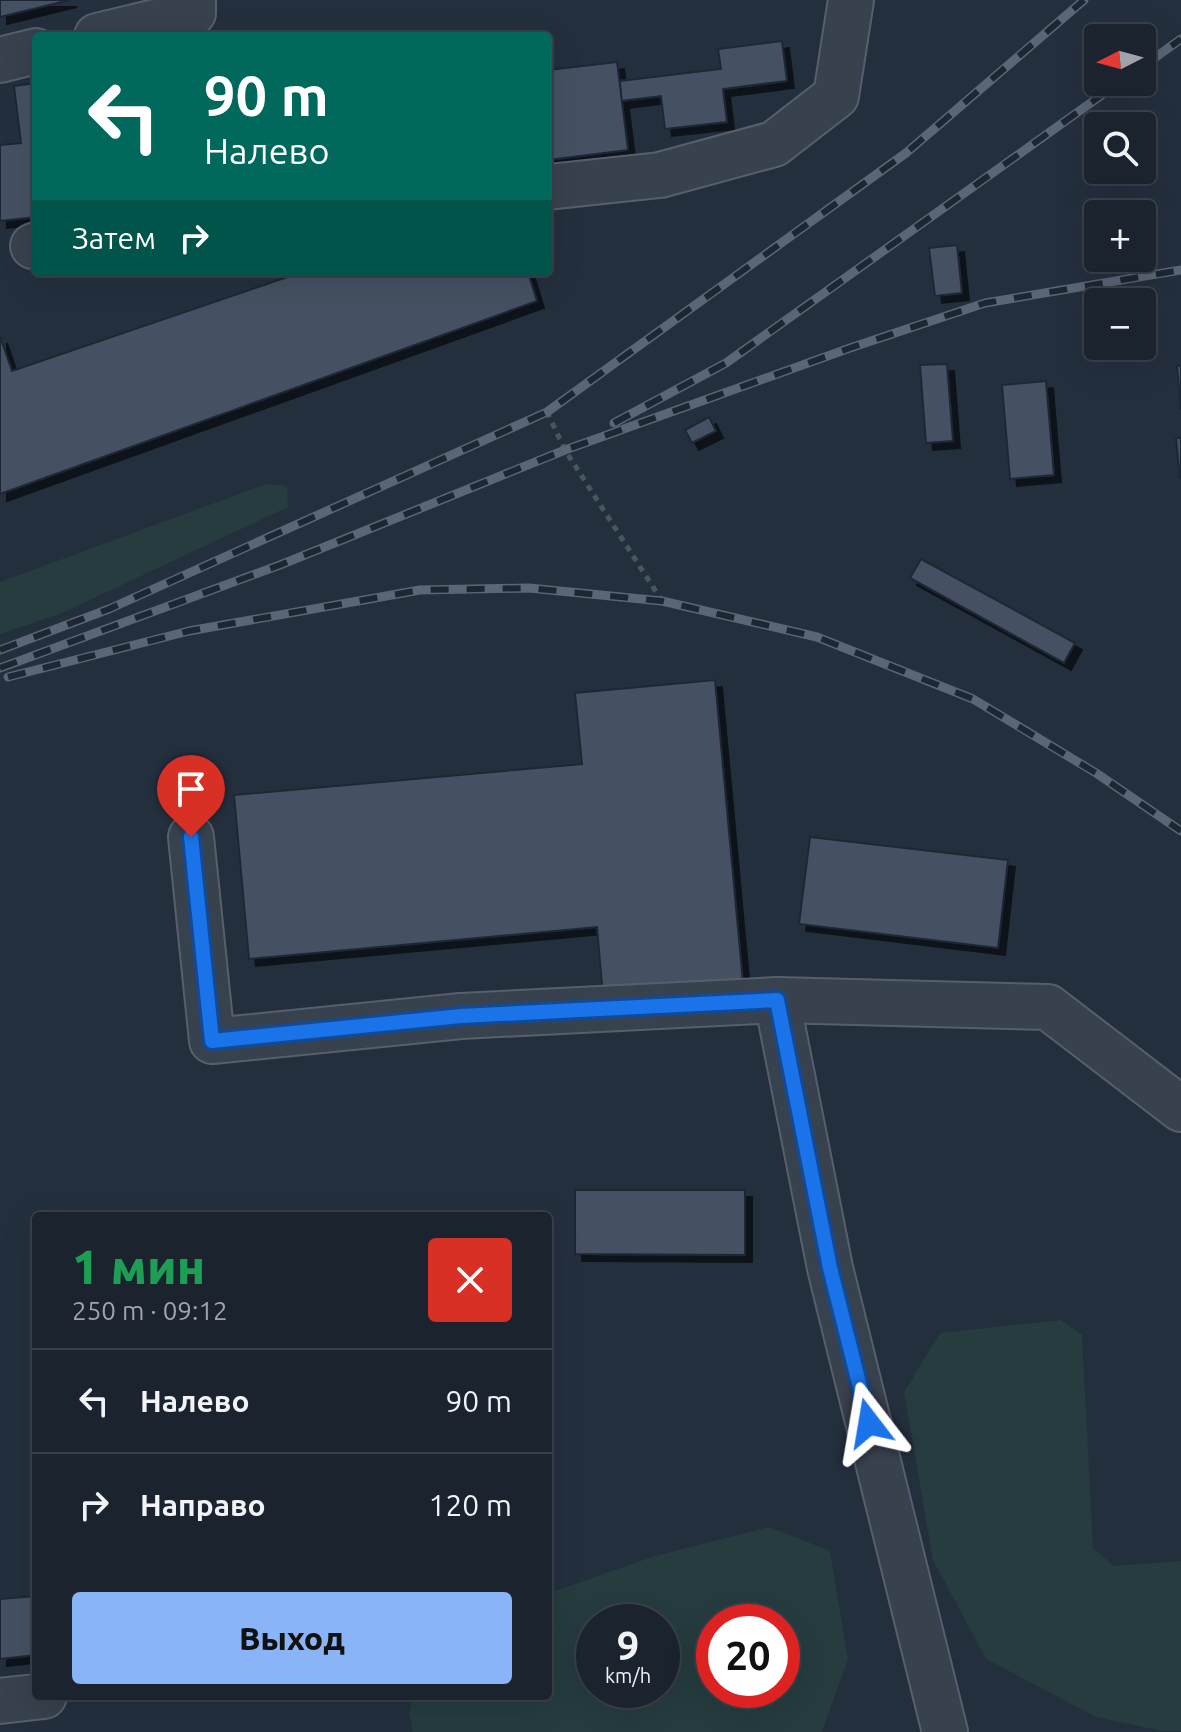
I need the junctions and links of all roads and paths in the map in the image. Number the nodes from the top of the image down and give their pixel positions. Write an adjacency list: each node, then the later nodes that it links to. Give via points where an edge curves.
1 (193, 0): 3 (lane, via 193,13)
2 (851, 0): 6 (lane, via 836,96 774,144 660,175)
3 (114, 32)
4 (32, 52): 5 (lane)
5 (0, 60)
6 (552, 187)
7 (547, 412): 8 (path, via 565,450)
8 (662, 601)
9 (191, 837): 10 (lane, via 212,1041 461,1016)
10 (777, 1000): 11 (lane, via 1048,1007); 14 (lane, via 830,1268)
11 (1181, 1109)
12 (32, 1697): 13 (lane)
13 (0, 1701)
14 (945, 1732)

